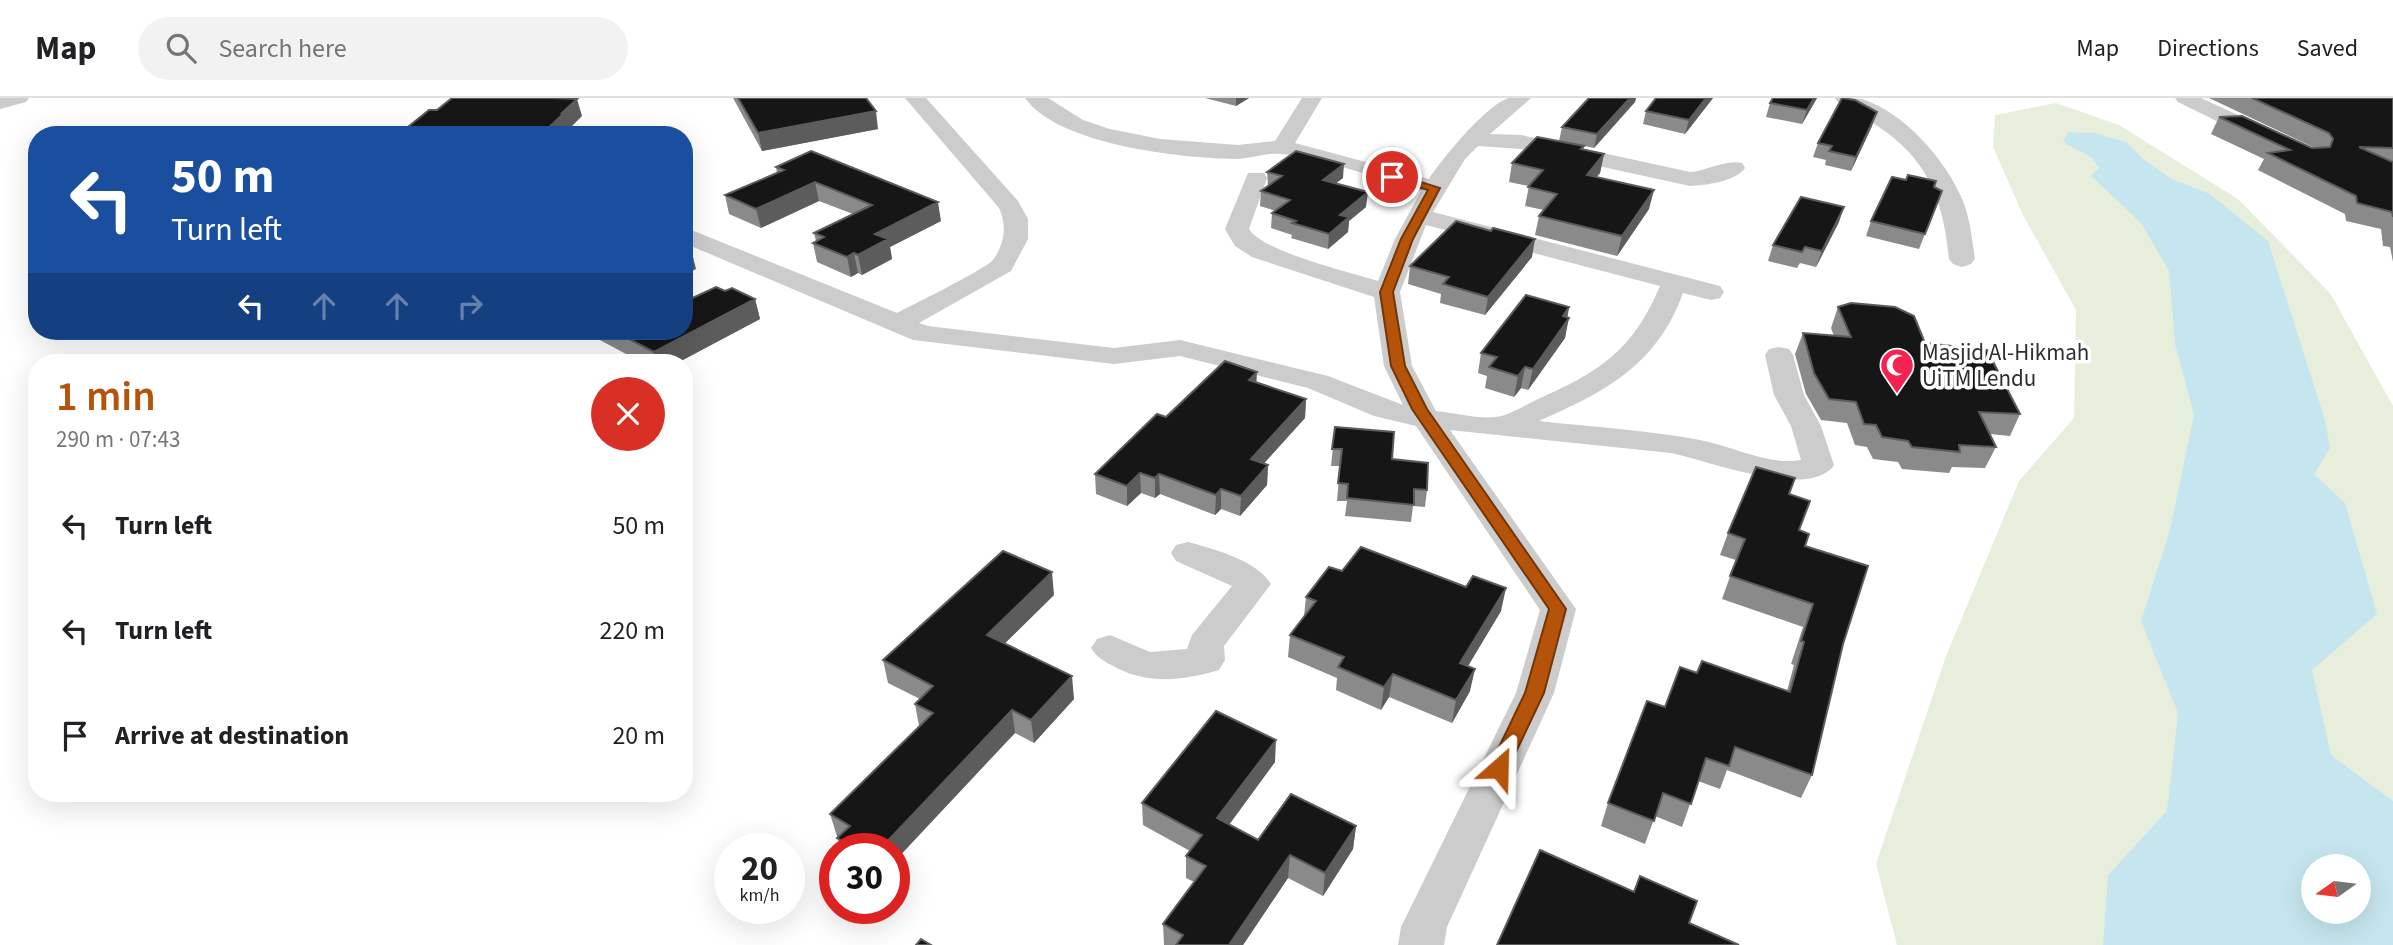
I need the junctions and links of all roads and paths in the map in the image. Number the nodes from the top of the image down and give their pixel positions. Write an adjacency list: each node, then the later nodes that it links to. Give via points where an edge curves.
1 (19, 98): 8 (street)
2 (915, 98): 21 (street, via 1010,206 1016,219 1016,239 1002,266)
3 (1035, 98): 11 (street, via 1071,121 1152,145 1201,152)
4 (1311, 98): 11 (street)
5 (1521, 98): 9 (street)
6 (1845, 98): 17 (street, via 1884,118 1916,144 1947,190 1960,226)
7 (2185, 98): 10 (street)
8 (0, 103)
9 (1473, 139): 12 (street, via 1521,142 1690,179); 14 (street)
10 (2285, 145)
11 (1282, 147): 14 (street)
12 (1734, 168)
13 (1256, 178): 19 (street, via 1237,229 1244,241 1261,252)
14 (1434, 188): 15 (street)
15 (1419, 216): 18 (street); 19 (street)
16 (693, 238): 21 (street)
17 (1962, 259)
18 (1674, 283): 20 (street); 24 (street, via 1655,327 1635,353 1576,394)
19 (1387, 292): 23 (street, via 1398,366)
20 (1711, 292)
21 (897, 324): 23 (street, via 923,334 1114,356 1180,348 1318,382 1385,410)
22 (1779, 355): 24 (street, via 1789,394 1806,426 1818,465 1799,471 1771,470 1671,444)
23 (1427, 419): 24 (street); 27 (street, via 1558,609 1535,693 1424,927)
24 (1503, 426)
25 (1188, 553): 26 (street, via 1253,584 1205,644 1206,660 1146,666)
26 (1110, 648)
27 (1421, 945)

